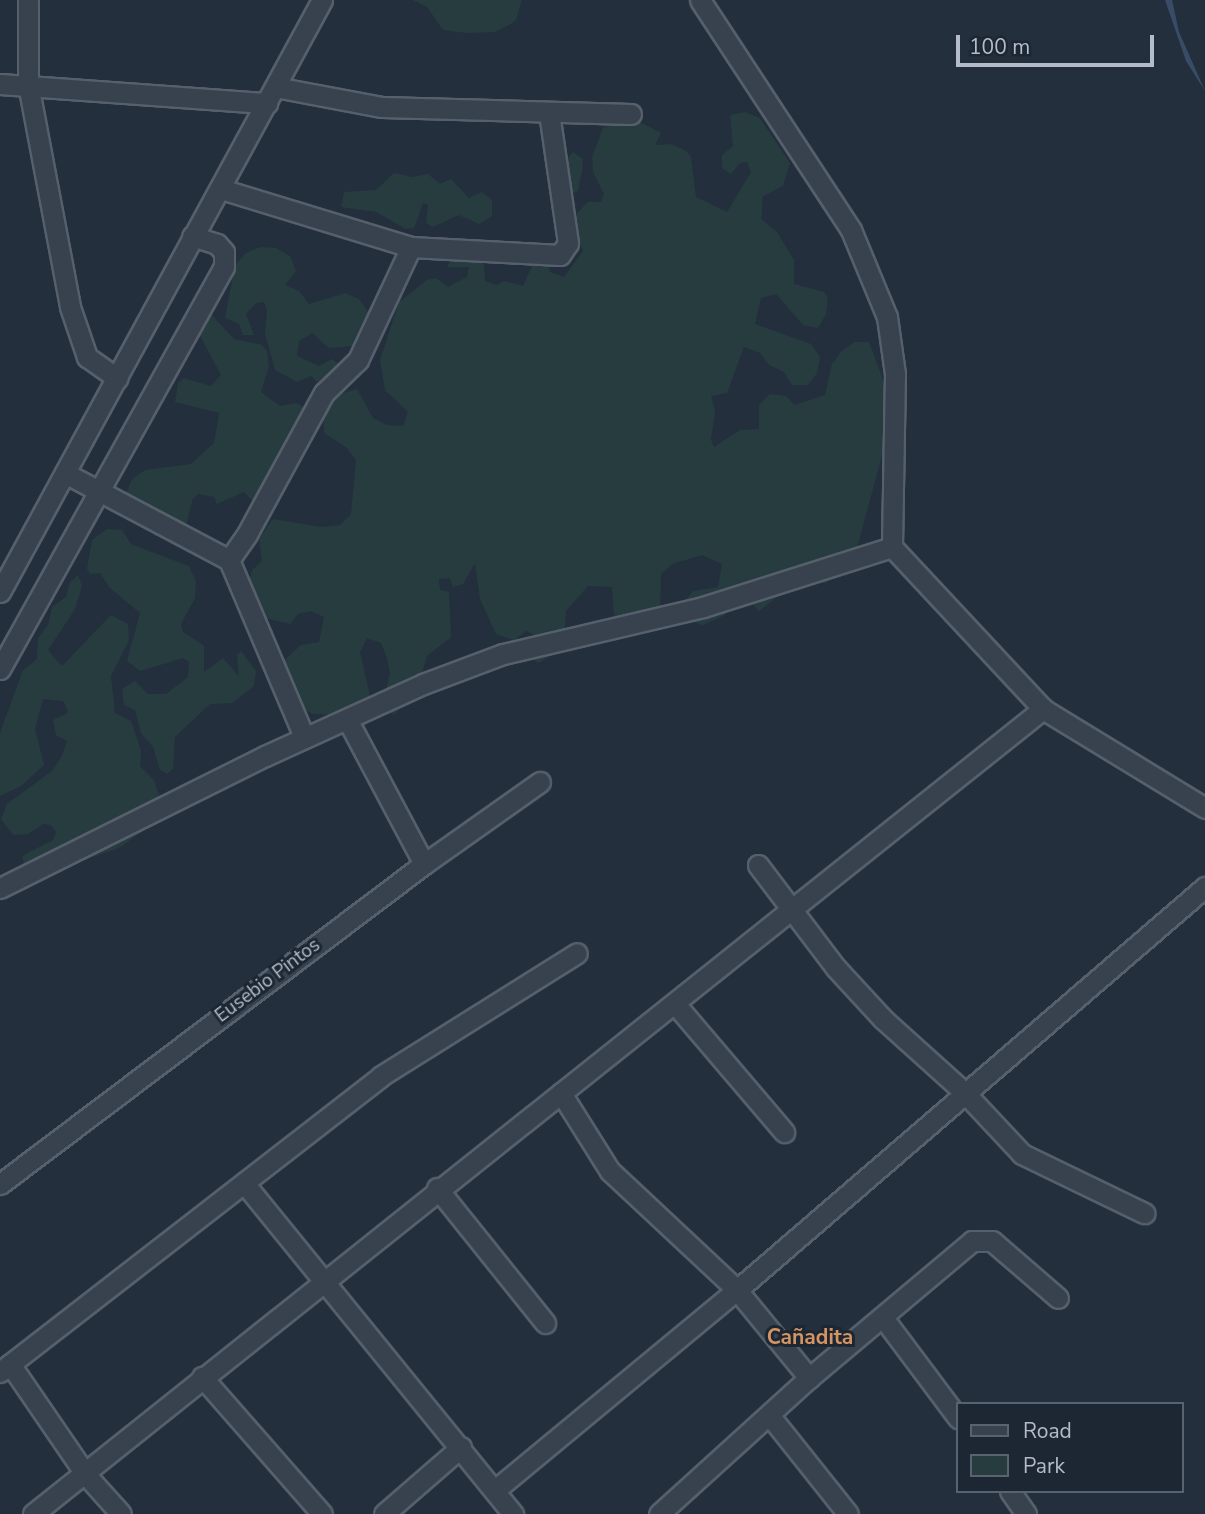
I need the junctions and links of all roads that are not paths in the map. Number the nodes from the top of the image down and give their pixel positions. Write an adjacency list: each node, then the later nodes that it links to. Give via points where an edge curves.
1 (28, 0): 5 (street)
2 (322, 0): 6 (street)
3 (700, 0): 15 (street, via 851,230 887,317 895,374)
4 (0, 84): 5 (street)
5 (28, 84): 6 (street); 12 (street, via 75,327 87,357)
6 (271, 95): 7 (street, via 382,107); 9 (street)
7 (549, 113): 8 (street); 11 (street, via 568,243 560,255)
8 (631, 114)
9 (221, 189): 10 (street); 11 (street)
10 (192, 236): 12 (street); 14 (street, via 217,244 224,252 224,267)
11 (411, 247): 16 (street, via 358,360 324,393)
12 (117, 378): 13 (street)
13 (65, 473): 14 (street); 17 (street)
14 (103, 492): 16 (street); 18 (street)
15 (892, 547): 19 (street); 20 (street, via 703,607 503,654)
16 (229, 559): 21 (street)
17 (0, 592)
18 (0, 669)
19 (1043, 709): 23 (street); 28 (street)
20 (347, 719): 21 (street); 24 (street)
21 (304, 737): 27 (street)
22 (540, 782): 24 (street, Eusebio Pintos)
23 (1205, 808)
24 (424, 864): 34 (street, Eusebio Pintos)
25 (758, 864): 28 (street)
26 (1205, 887): 31 (street)
27 (0, 888)
28 (791, 909): 30 (street); 31 (street, via 883,1019)
29 (577, 953): 35 (street, via 381,1076)
30 (676, 1006): 32 (street); 33 (street)
31 (964, 1092): 37 (street, via 1034,1162); 39 (street)
32 (561, 1093): 36 (street); 39 (street, via 627,1189)
33 (784, 1132)
34 (0, 1184)
35 (244, 1184): 38 (street); 43 (street)
36 (437, 1188): 38 (street); 42 (street)
37 (1144, 1213)
38 (320, 1281): 44 (street); 48 (street)
39 (737, 1290): 45 (street); 50 (street)
40 (1058, 1298): 41 (street, via 992,1241 981,1239 972,1241)
41 (884, 1319): 45 (street); 46 (street)
42 (545, 1323)
43 (5, 1368): 49 (street)
44 (202, 1377): 49 (street); 54 (street)
45 (809, 1378): 47 (street)
46 (956, 1415)
47 (770, 1416): 57 (street); 58 (street)
48 (461, 1447): 50 (street); 55 (street)
49 (86, 1475): 52 (street); 53 (street)
50 (495, 1490): 56 (street)
51 (1011, 1493): 59 (street)
52 (33, 1514)
53 (121, 1514)
54 (321, 1514)
55 (384, 1514)
56 (513, 1514)
57 (659, 1514)
58 (848, 1514)
59 (1026, 1514)

